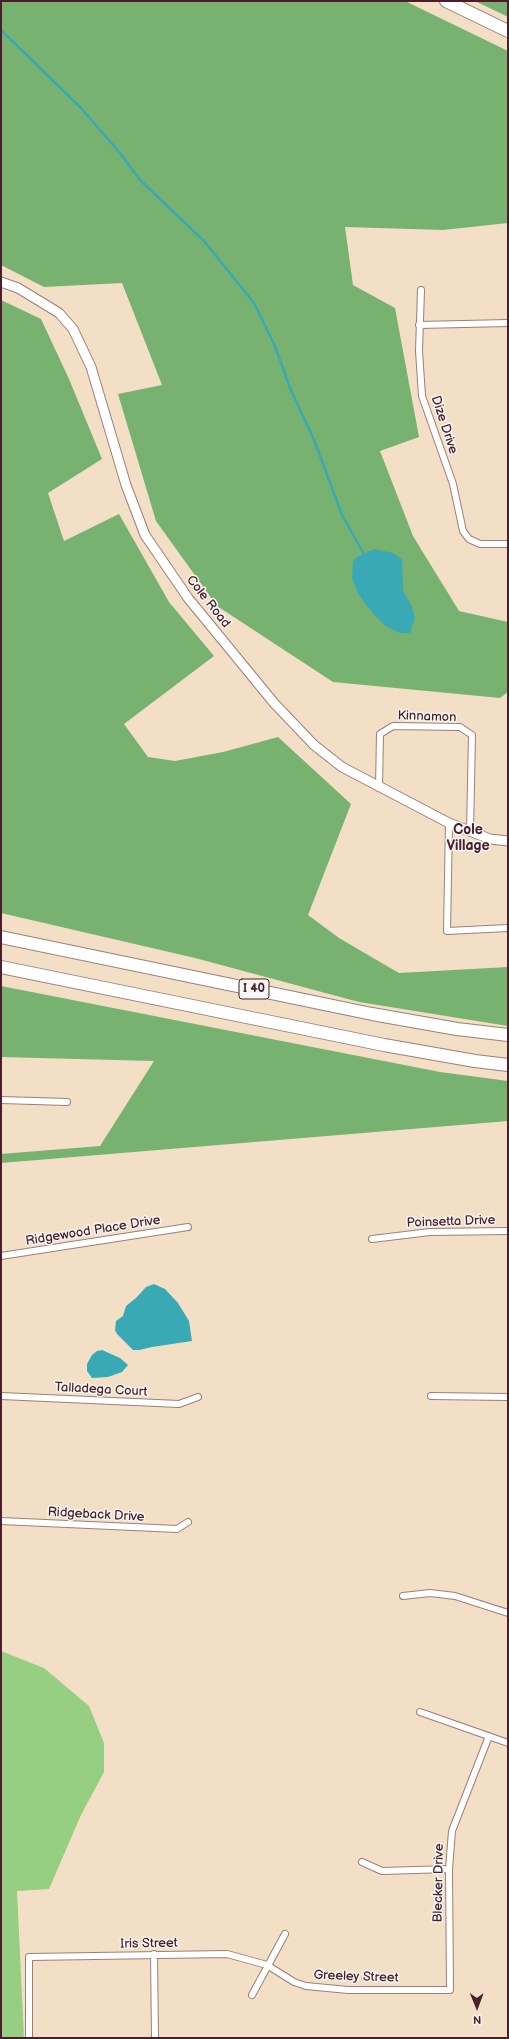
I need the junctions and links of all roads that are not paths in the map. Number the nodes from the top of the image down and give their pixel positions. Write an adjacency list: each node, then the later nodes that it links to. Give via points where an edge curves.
1 (446, 1): 2 (highway)
2 (508, 31)
3 (1, 282): 8 (street, Cole Road, via 18,288 59,313 73,329 91,367 138,519 156,554 188,598 260,687 314,745 342,767)
4 (421, 290): 6 (street, Dize Drive)
5 (508, 323): 6 (street)
6 (419, 325): 7 (street, Dize Drive, via 422,396 453,484 462,531 469,539 480,544)
7 (508, 544)
8 (380, 784): 9 (street, Cole Road); 10 (street, Kinnamon, via 380,734 393,726 460,727 472,735)
9 (449, 823): 10 (street, Cole Road); 12 (street, via 447,931)
10 (470, 831): 11 (street, Cole Road, via 490,839)
11 (508, 841)
12 (508, 928)
13 (1, 936): 15 (highway, I 40, via 372,1014)
14 (1, 967): 16 (highway, I 40, via 384,1045)
15 (508, 1035)
16 (508, 1065)
17 (1, 1100): 18 (street)
18 (67, 1102)
19 (188, 1227): 22 (street, Ridgewood Place Drive)
20 (508, 1231): 21 (street, Poinsetta Drive, via 430,1232)
21 (372, 1239)
22 (1, 1256)
23 (1, 1396): 25 (street, Talladega Court, via 179,1404)
24 (432, 1396): 26 (street)
25 (198, 1397)
26 (508, 1397)
27 (1, 1521): 28 (street, Ridgeback Drive, via 177,1529)
28 (188, 1522)
29 (403, 1596): 30 (street, via 430,1593 455,1596)
30 (508, 1613)
31 (420, 1712): 32 (street)
32 (489, 1736): 33 (street); 35 (street, Blecker Drive, via 452,1831)
33 (508, 1743)
34 (362, 1862): 35 (street, via 382,1871)
35 (449, 1869): 39 (street, Blecker Drive)
36 (285, 1934): 38 (street)
37 (154, 1954): 38 (street, Iris Street, via 226,1954); 41 (street, Iris Street, via 29,1957); 42 (street)
38 (267, 1965): 39 (street, Greeley Street, via 294,1982 306,1986 348,1990); 40 (street)
39 (450, 1990)
40 (252, 1995)
41 (29, 2038)
42 (155, 2038)

